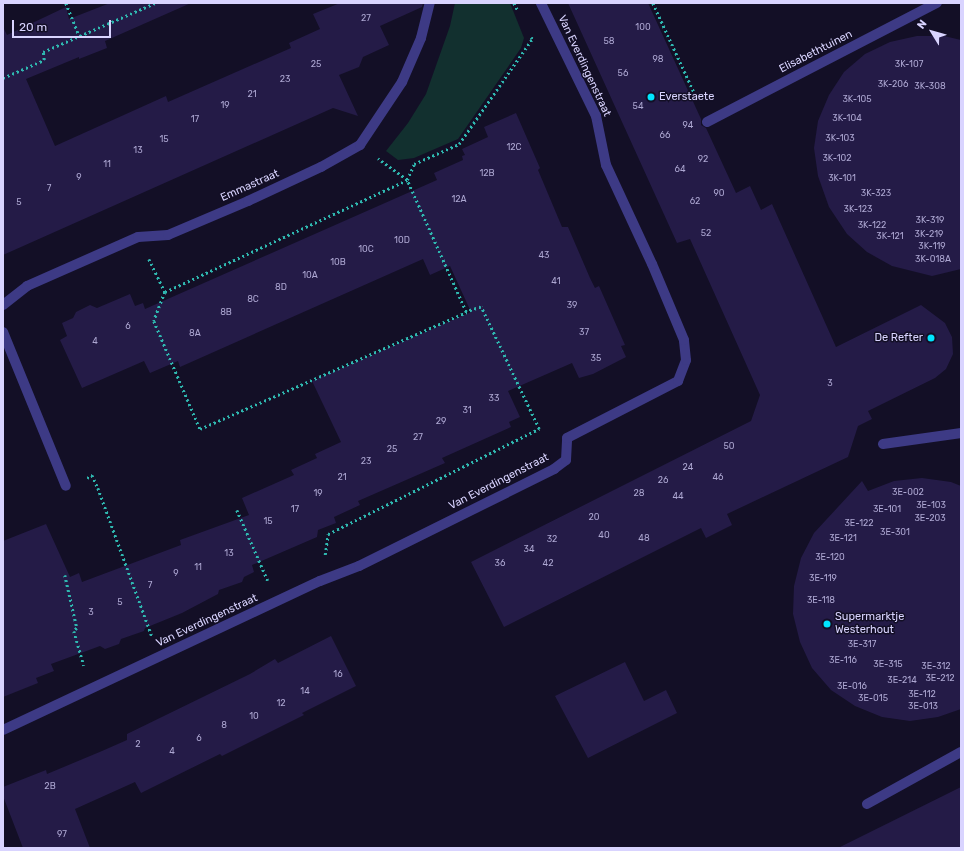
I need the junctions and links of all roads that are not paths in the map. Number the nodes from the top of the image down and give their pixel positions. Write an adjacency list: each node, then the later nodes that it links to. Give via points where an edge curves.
1 (430, 3): 5 (street, Emmastraat, via 421,38 402,82 360,145 321,167 168,236 138,238 27,286)
2 (541, 3): 10 (street, Van Everdingenstraat, via 596,116 606,165 684,340 686,360 678,381 567,438 566,460 554,469 359,566 320,581)
3 (937, 3): 4 (street, Elisabethtuinen)
4 (707, 122)
5 (3, 305)
6 (3, 332): 9 (street)
7 (961, 433): 8 (street)
8 (883, 444)
9 (66, 486)
10 (3, 730)
11 (961, 752): 12 (street)
12 (867, 804)

